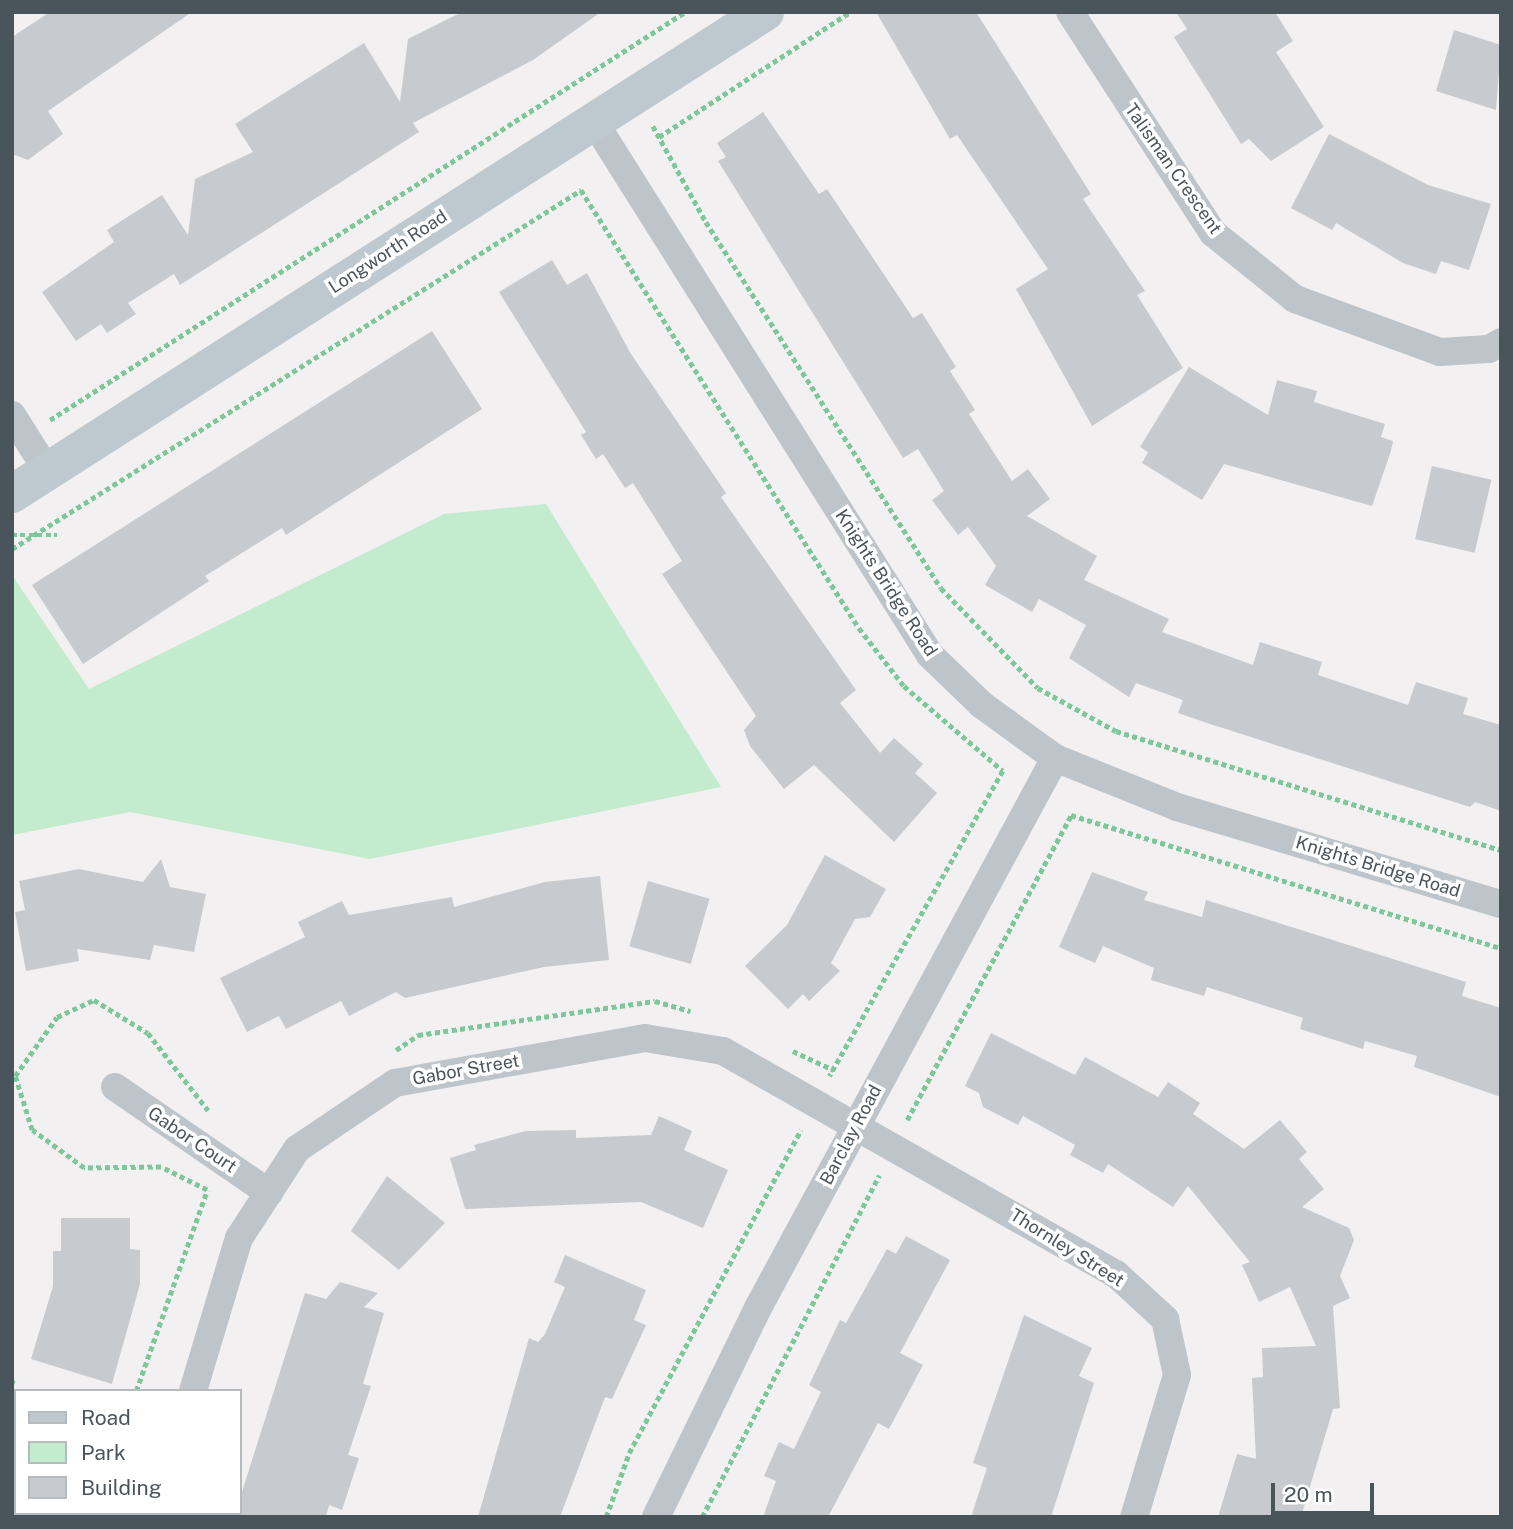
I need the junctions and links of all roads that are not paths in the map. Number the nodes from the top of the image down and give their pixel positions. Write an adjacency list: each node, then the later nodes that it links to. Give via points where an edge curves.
1 (765, 12): 3 (street, Longworth Road)
2 (1070, 12): 4 (street, Talisman Crescent, via 1213,233 1295,299 1440,352 1489,349)
3 (593, 120): 6 (street, Longworth Road); 8 (street, Knights Bridge Road, via 930,655 982,705)
4 (1501, 342)
5 (12, 415): 6 (street)
6 (47, 472): 7 (street, Longworth Road)
7 (12, 494)
8 (1055, 758): 9 (street, Knights Bridge Road, via 1177,807); 11 (street, Barclay Road)
9 (1501, 904)
10 (115, 1087): 12 (street, Gabor Court)
11 (857, 1124): 12 (street, Gabor Street, via 723,1051 645,1038 395,1083 298,1149); 14 (street, Barclay Road); 15 (street, Thornley Street, via 1116,1274 1166,1319 1178,1375)
12 (269, 1193): 13 (street, Gabor Street, via 239,1238)
13 (193, 1389)
14 (656, 1517)
15 (1134, 1517)

